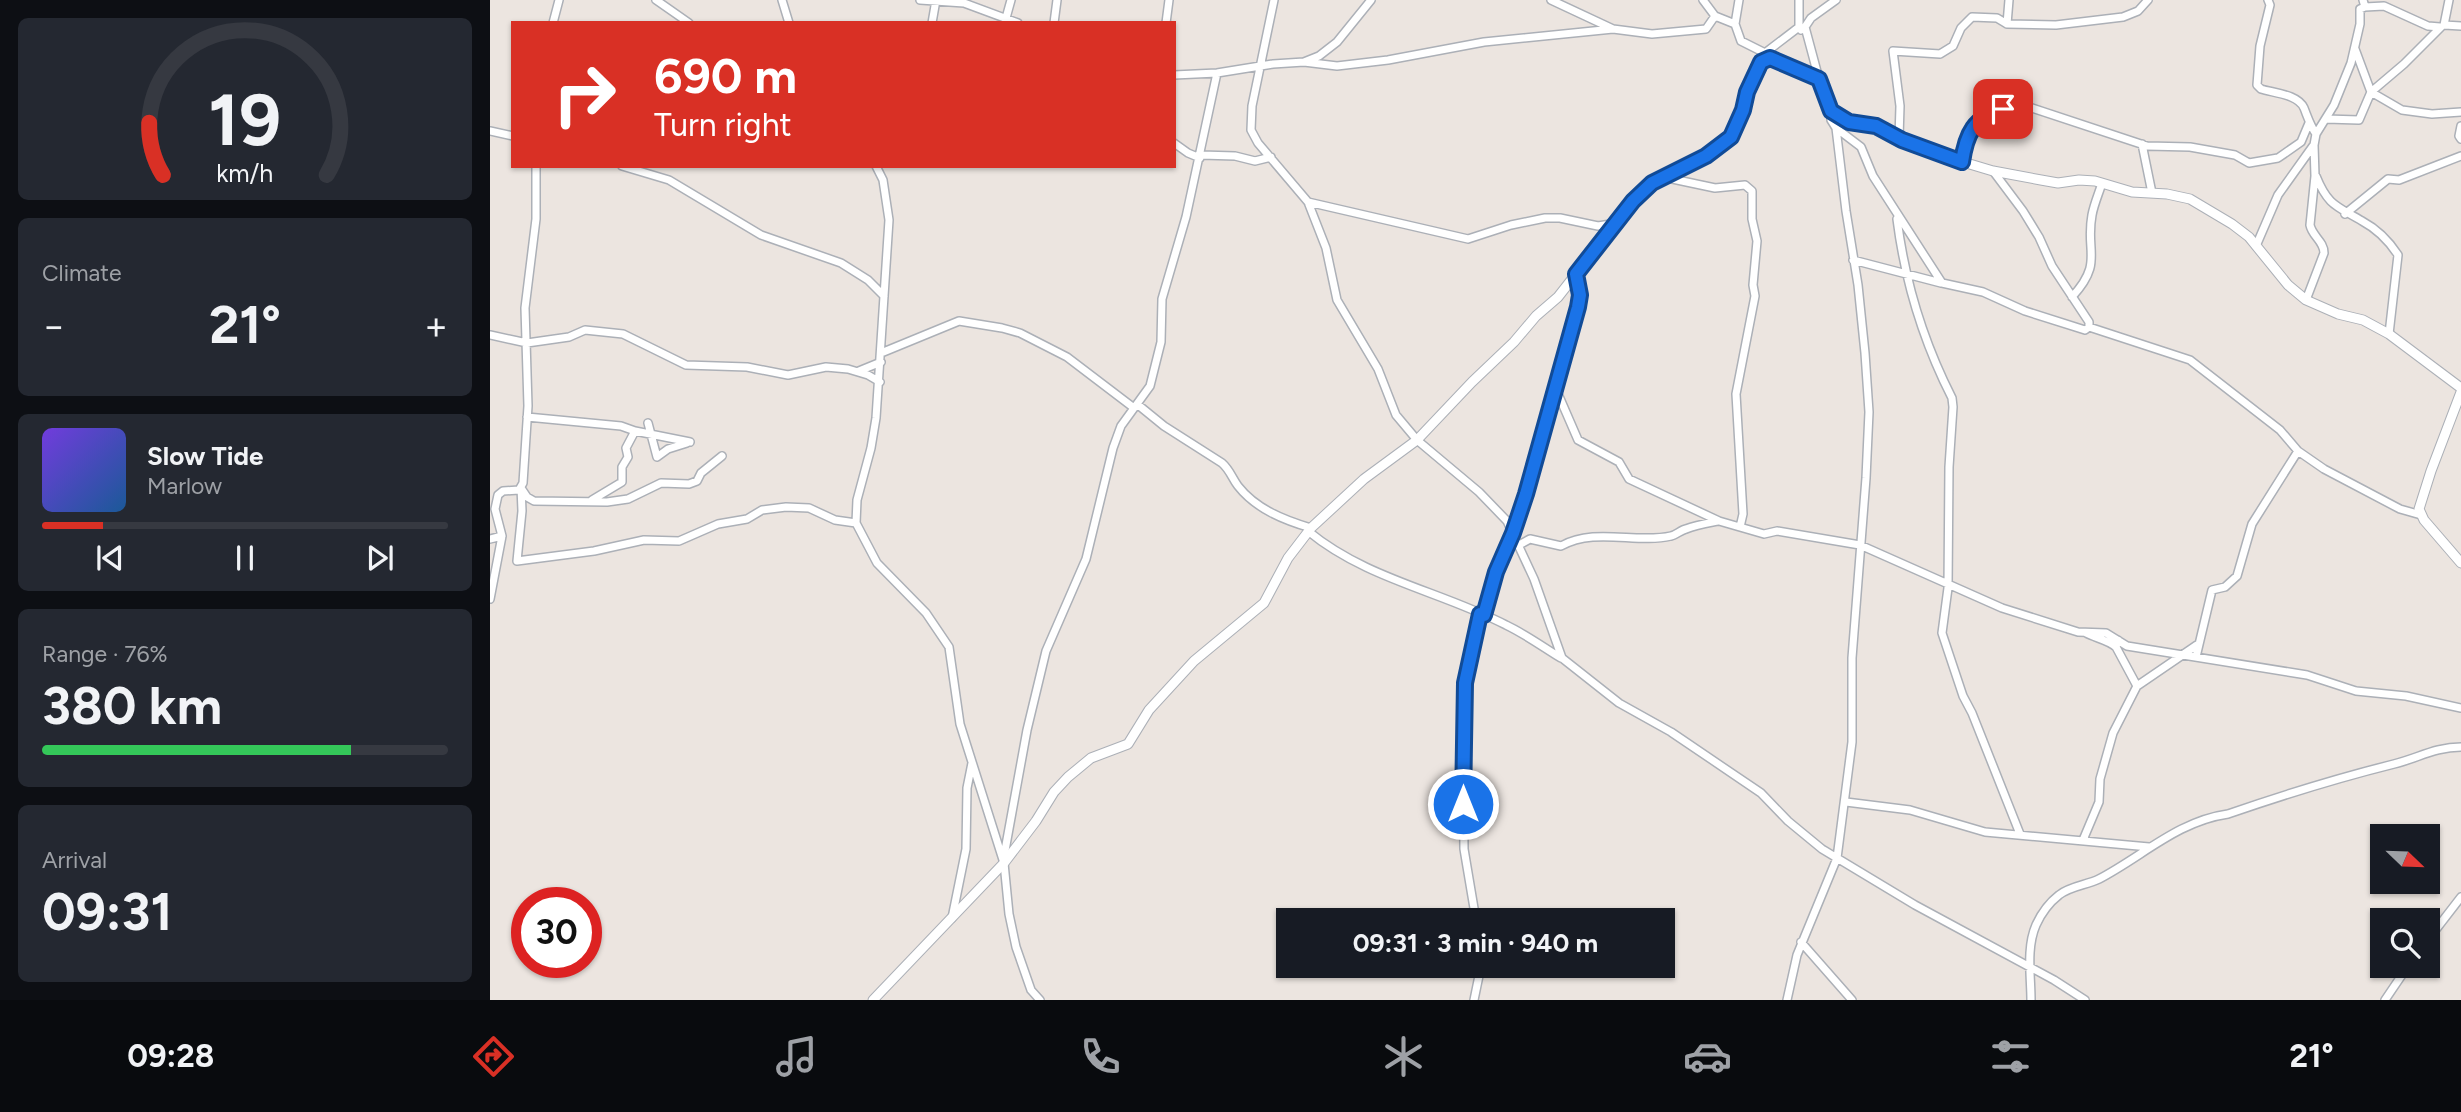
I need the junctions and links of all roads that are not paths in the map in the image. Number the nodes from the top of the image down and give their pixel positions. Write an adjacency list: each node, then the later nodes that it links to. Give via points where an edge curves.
1 (559, 0): 23 (street)
2 (656, 0): 24 (street)
3 (782, 0): 25 (street)
4 (920, 0): 5 (street)
5 (936, 0): 22 (street, via 964,3); 26 (street)
6 (1012, 0): 22 (street)
7 (1058, 0): 28 (street)
8 (1169, 0): 29 (street)
9 (1274, 0): 40 (street)
10 (1371, 0): 39 (street, via 1337,42)
11 (1551, 0): 35 (street)
12 (1703, 0): 21 (street)
13 (1739, 0): 30 (street)
14 (1799, 0): 34 (street)
15 (1836, 0): 36 (street, via 1811,18 1805,27)
16 (2009, 0): 31 (street)
17 (2148, 0): 31 (street, via 2123,17 2056,25)
18 (2268, 0): 48 (street, via 2257,85 2300,102)
19 (2449, 0): 32 (street)
20 (2364, 4): 32 (street, via 2385,6 2428,26); 37 (street)
21 (1715, 16): 30 (street); 35 (street, via 1706,29 1652,34)
22 (1006, 18): 27 (street)
23 (554, 21)
24 (686, 21)
25 (788, 21)
26 (932, 21)
27 (1013, 21)
28 (1054, 21)
29 (1166, 21)
30 (1735, 24): 38 (street, via 1741,41)
31 (2007, 24): 54 (street, via 1997,18 1972,17 1953,46 1940,54 1893,51)
32 (2442, 26): 33 (street); 44 (street)
33 (2461, 26)
34 (1800, 27): 36 (street); 38 (street)
35 (1613, 29): 39 (street, via 1484,42 1337,66)
36 (1806, 37): 43 (street)
37 (2355, 48): 44 (street); 47 (street)
38 (1765, 56): 43 (street); 68 (street, via 1731,137 1706,156)
39 (1304, 62): 40 (street)
40 (1260, 67): 41 (street); 61 (street, via 1251,130)
41 (1217, 74): 42 (street); 59 (street)
42 (1176, 75)
43 (1819, 79): 45 (street)
44 (2371, 92): 46 (street, via 2402,110); 47 (street, via 2359,120)
45 (1831, 111): 50 (street); 54 (street, via 1849,122 1876,126)
46 (2461, 112)
47 (2326, 118): 52 (street)
48 (2309, 123): 52 (street); 57 (street, via 2301,142 2278,158 2249,163 2235,155)
49 (2461, 126): 55 (street)
50 (1836, 128): 73 (street, via 1861,147); 76 (street)
51 (490, 131): 53 (street)
52 (2316, 134): 58 (street)
53 (511, 136)
54 (1899, 138): 62 (street)
55 (2461, 139)
56 (1176, 144): 59 (street)
57 (2142, 144): 62 (street, via 2020,104 1986,114 1965,139); 70 (street)
58 (2314, 145): 67 (street); 75 (street, via 2278,195)
59 (1201, 156): 61 (street, via 1255,161); 93 (street, via 1166,282 1161,342 1152,380)
60 (2461, 156): 72 (street, via 2399,180 2388,179)
61 (1271, 157): 71 (street)
62 (1962, 162): 66 (street)
63 (536, 168): 86 (street, via 536,219 525,308)
64 (629, 168): 80 (street, via 669,180 761,235 841,263)
65 (877, 168): 80 (street, via 889,220)
66 (1993, 171): 69 (street, via 2058,183); 81 (street, via 2023,211)
67 (2315, 176): 72 (street, via 2325,196); 82 (street, via 2310,225 2324,253)
68 (1663, 177): 74 (street, via 1633,201); 108 (street, via 1715,188 1745,185 1752,191 1757,242 1755,296 1736,394)
69 (2102, 183): 70 (street); 81 (street, via 2092,215 2092,264)
70 (2152, 193): 75 (street, via 2190,200 2232,224)
71 (1308, 202): 74 (street, via 1468,239 1545,218 1598,226); 98 (street, via 1326,248 1337,300 1378,369 1396,415)
72 (2345, 214): 84 (street, via 2374,229 2399,255)
73 (1896, 215): 78 (street); 79 (street)
74 (1618, 222): 77 (street)
75 (2256, 246): 82 (street)
76 (1853, 260): 78 (street); 114 (street, via 1869,412)
77 (1576, 274): 91 (street, via 1580,295); 98 (street)
78 (1906, 275): 79 (street); 116 (street, via 1930,352 1952,398)
79 (1942, 283): 83 (street, via 1983,292 2085,330)
80 (884, 296): 87 (street)
81 (2072, 297): 83 (street)
82 (2306, 300): 84 (street)
83 (2089, 327): 99 (street, via 2190,360 2280,430)
84 (2389, 334): 92 (street)
85 (490, 335): 86 (street)
86 (527, 343): 89 (street, via 584,330 613,332 686,365 747,367 788,375 826,367); 94 (street)
87 (881, 354): 88 (street); 93 (street, via 959,321 1002,328 1067,356)
88 (881, 362): 89 (street); 90 (street)
89 (858, 372): 90 (street)
90 (880, 382): 107 (street, via 871,448 856,500)
91 (1555, 387): 106 (street, via 1578,440 1619,462 1629,479); 110 (street)
92 (2461, 390): 105 (street, via 2420,504)
93 (1135, 406): 109 (street, via 1229,469 1240,488 1273,515); 133 (street, via 1121,426 1086,559 1042,665)
94 (527, 417): 96 (street); 101 (street)
95 (648, 423): 97 (street)
96 (635, 431): 97 (street); 104 (street, via 626,448 622,482)
97 (652, 434): 97 (street, via 657,457 690,442)
98 (1417, 440): 109 (street, via 1364,479); 110 (street, via 1494,505)
99 (2298, 451): 105 (street, via 2400,509); 120 (street, via 2252,524 2236,576 2225,587 2212,590)
100 (722, 456): 104 (street, via 689,484 661,483 628,499)
101 (521, 487): 103 (street); 104 (street, via 534,501); 107 (street, via 517,561 644,540 679,541 718,524 786,506)
102 (490, 492): 103 (street)
103 (499, 492): 111 (street, via 495,509)
104 (591, 502)
105 (2421, 515): 115 (street)
106 (1719, 521): 108 (street); 113 (street, via 1672,536 1618,535 1574,539 1562,546 1530,539)
107 (856, 523): 127 (street, via 877,564 946,639 960,723)
108 (1740, 527): 114 (street)
109 (1310, 530): 118 (street, via 1343,556); 133 (street, via 1288,558 1264,603 1175,680 1128,744 1091,758 1068,777)
110 (1513, 533): 113 (street); 118 (street)
111 (502, 536): 112 (street); 117 (street)
112 (490, 539)
113 (1519, 545): 123 (street)
114 (1860, 545): 116 (street); 128 (street)
115 (2461, 563)
116 (1948, 583): 119 (street, via 2002,608 2084,632 2106,633); 129 (street, via 1942,634)
117 (490, 599)
118 (1482, 615): 123 (street); 135 (street, via 1467,670 1463,732 1464,849)
119 (2117, 644): 121 (street); 124 (street)
120 (2197, 645): 121 (street); 122 (street)
121 (2182, 655): 122 (street); 124 (street)
122 (2196, 657): 125 (street)
123 (1562, 658): 132 (street, via 1619,704 1715,760 1761,793 1788,821)
124 (2137, 686): 130 (street, via 2113,733 2100,779 2099,802)
125 (2461, 708)
126 (2461, 747): 131 (street, via 2434,749 2396,764 2209,816)
127 (972, 763): 133 (street); 136 (street, via 965,849)
128 (1846, 802): 129 (street, via 1910,810 1974,830); 132 (street)
129 (2020, 834): 130 (street)
130 (2082, 840): 131 (street)
131 (2149, 847): 139 (street, via 2112,872 2052,901 2036,925)
132 (1837, 858): 138 (street); 139 (street)
133 (1004, 861): 136 (street); 143 (street, via 1016,947 1031,990)
134 (2461, 897): 137 (street)
135 (1474, 908)
136 (952, 920): 142 (street)
137 (2440, 924)
138 (1801, 943): 145 (street); 146 (street)
139 (2029, 966): 147 (street); 148 (street)
140 (1479, 978): 144 (street)
141 (2400, 978): 149 (street)
142 (873, 1000)
143 (1040, 1000)
144 (1474, 1000)
145 (1787, 1000)
146 (1852, 1000)
147 (2031, 1000)
148 (2085, 1000)
149 (2385, 1000)

